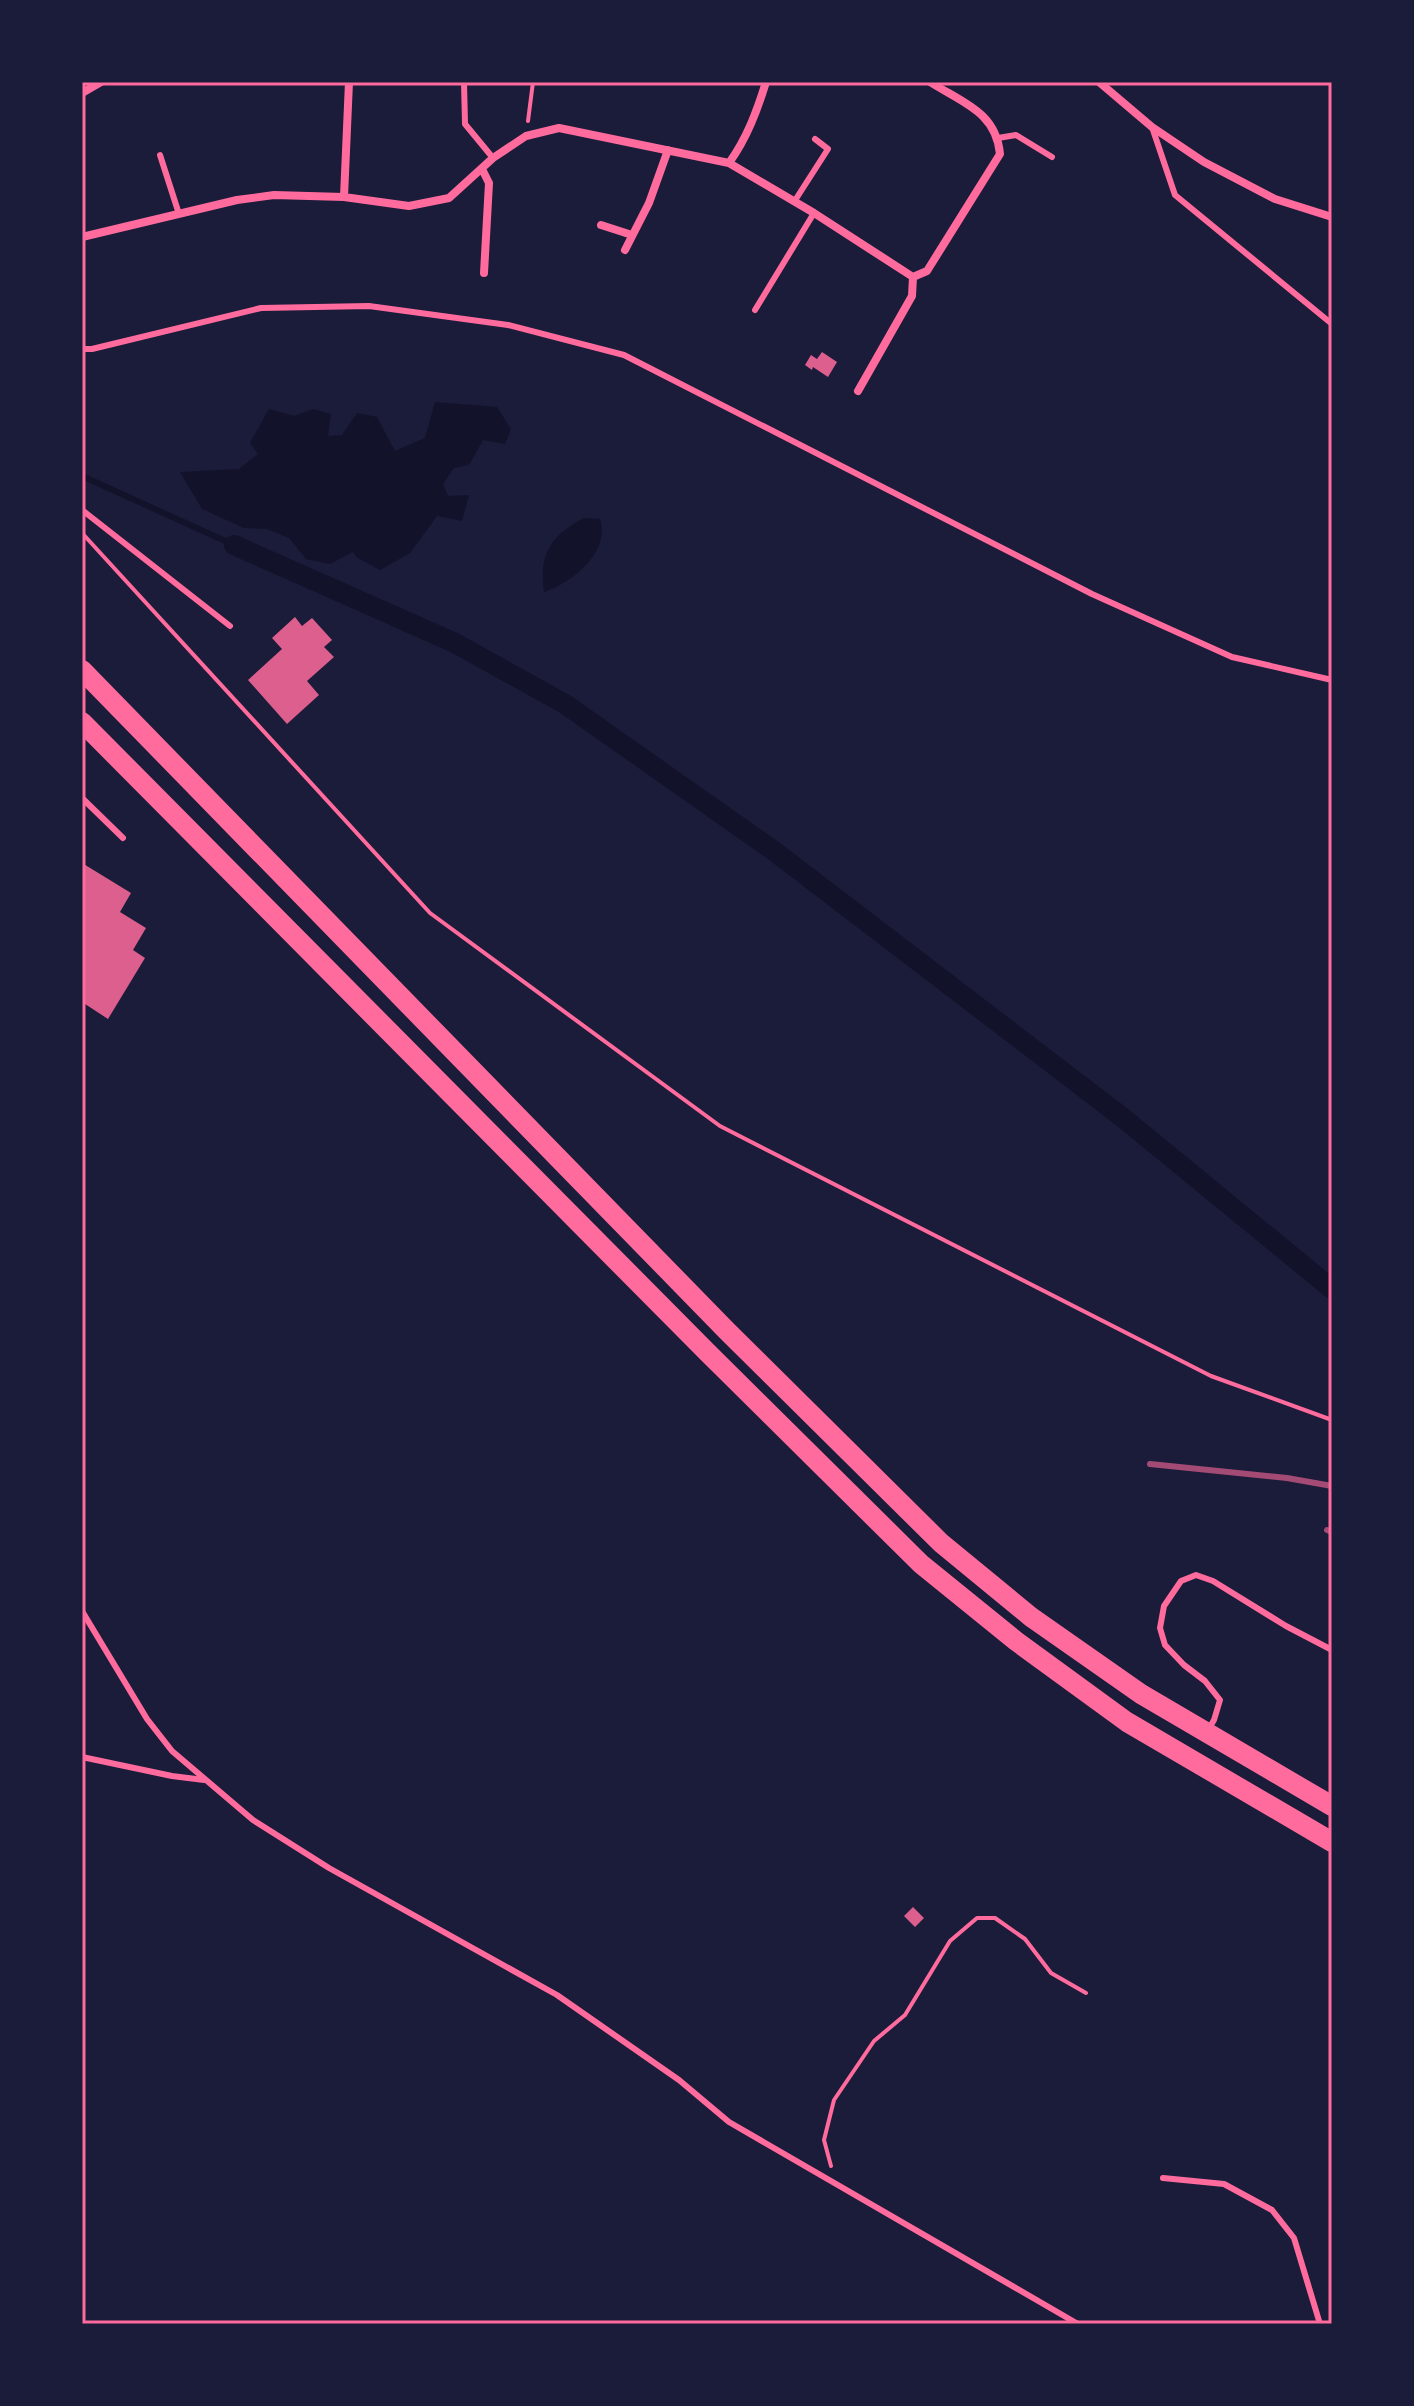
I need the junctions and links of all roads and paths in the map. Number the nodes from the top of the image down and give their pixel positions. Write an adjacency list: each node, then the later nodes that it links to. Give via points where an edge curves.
1 (101, 82): 8 (street)
2 (349, 82): 19 (street)
3 (464, 82): 16 (lane, via 465,124)
4 (533, 82): 10 (path)
5 (766, 82): 17 (street)
6 (930, 82): 11 (street, via 988,119)
7 (1099, 82): 9 (street)
8 (82, 93)
9 (1152, 127): 23 (street, via 1275,199); 31 (lane, via 1175,195)
10 (526, 136): 13 (street, via 559,128); 16 (street)
11 (998, 138): 15 (lane, via 1016,135); 29 (street, via 1000,154 927,271)
12 (815, 139): 20 (lane, via 828,149)
13 (668, 150): 17 (street); 25 (street)
14 (160, 155): 22 (lane)
15 (1052, 157)
16 (493, 158): 18 (street)
17 (729, 163): 20 (street)
18 (482, 169): 19 (street, via 449,198 409,206); 28 (street, via 489,183)
19 (344, 197): 22 (street, via 274,195)
20 (794, 202): 21 (street)
21 (814, 213): 29 (street); 30 (lane)
22 (179, 214): 26 (street)
23 (1332, 217)
24 (601, 225): 25 (street)
25 (632, 235): 27 (street)
26 (82, 237)
27 (625, 250)
28 (484, 273)
29 (913, 277): 33 (street, via 912,296)
30 (755, 310)
31 (1332, 324)
32 (82, 349): 38 (lane, via 261,308 369,306 508,325 624,355 1092,594 1232,657)
33 (858, 391)
34 (82, 510): 36 (lane)
35 (82, 533): 42 (path, via 430,913 720,1126 1211,1376)
36 (230, 626)
37 (82, 670): 45 (highway, via 941,1543 1031,1617)
38 (1332, 680)
39 (82, 722): 49 (highway, via 921,1564 1127,1722)
40 (82, 798): 41 (lane)
41 (123, 838)
42 (1332, 1420)
43 (82, 1611): 47 (lane, via 147,1719)
44 (1332, 1650): 45 (lane, via 1213,1581 1196,1575 1181,1581 1164,1606 1160,1628 1165,1645 1220,1700)
45 (1207, 1733): 48 (highway)
46 (82, 1757): 47 (lane)
47 (204, 1780): 52 (lane, via 253,1820 329,1868 557,1995 679,2080 729,2122)
48 (1332, 1806)
49 (1332, 1842)
50 (1086, 1993): 52 (path, via 1051,1973 1025,1939 995,1918 977,1918 950,1941 905,2015 874,2041 834,2100 824,2140)
51 (1163, 2178): 54 (lane, via 1224,2184 1272,2210 1294,2238)
52 (836, 2184): 53 (lane)
53 (1078, 2324)
54 (1320, 2324)

